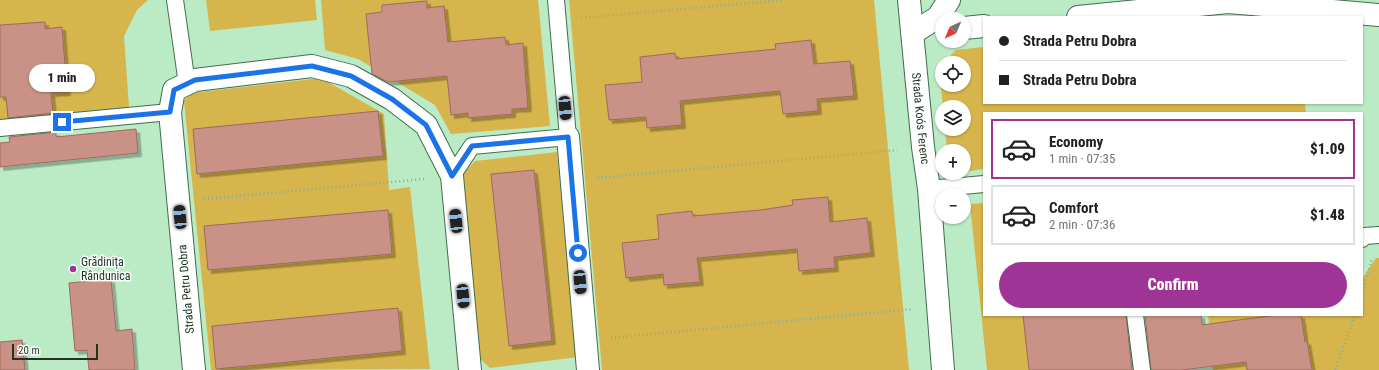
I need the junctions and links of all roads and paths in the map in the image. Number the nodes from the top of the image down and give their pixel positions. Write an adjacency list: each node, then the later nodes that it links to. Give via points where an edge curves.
1 (175, 0): 13 (lane)
2 (556, 0): 8 (lane)
3 (784, 0): 8 (path)
4 (909, 0): 12 (street, Strada Koós Ferenc)
5 (949, 0): 12 (street, via 938,17)
6 (1379, 15): 7 (street, via 1228,2)
7 (1088, 16)
8 (558, 20): 16 (lane)
9 (983, 26): 10 (street)
10 (971, 27)
11 (935, 31): 12 (street)
12 (913, 33): 22 (street, Strada Koós Ferenc)
13 (187, 84): 14 (street, Strada Petru Dobra, via 174,90); 18 (street, Strada Petru Dobra, via 195,80 312,66 351,76 392,99 426,125)
14 (170, 112): 15 (lane); 31 (street, Strada Petru Dobra)
15 (0, 128)
16 (568, 137): 18 (lane, via 472,146); 20 (street)
17 (904, 149): 20 (path)
18 (452, 176): 32 (street, Strada Petru Dobra)
19 (425, 179): 23 (path)
20 (572, 180): 30 (street)
21 (983, 184): 22 (lane)
22 (929, 189): 34 (street, Strada Koós Ferenc)
23 (201, 200)
24 (1379, 235): 25 (lane); 26 (path)
25 (1363, 238)
26 (1363, 289)
27 (914, 309): 30 (path)
28 (1135, 316): 35 (lane)
29 (1355, 316): 36 (path)
30 (585, 341): 33 (street)
31 (194, 370)
32 (470, 370)
33 (588, 370)
34 (943, 370)
35 (1142, 370)
36 (1335, 370)

